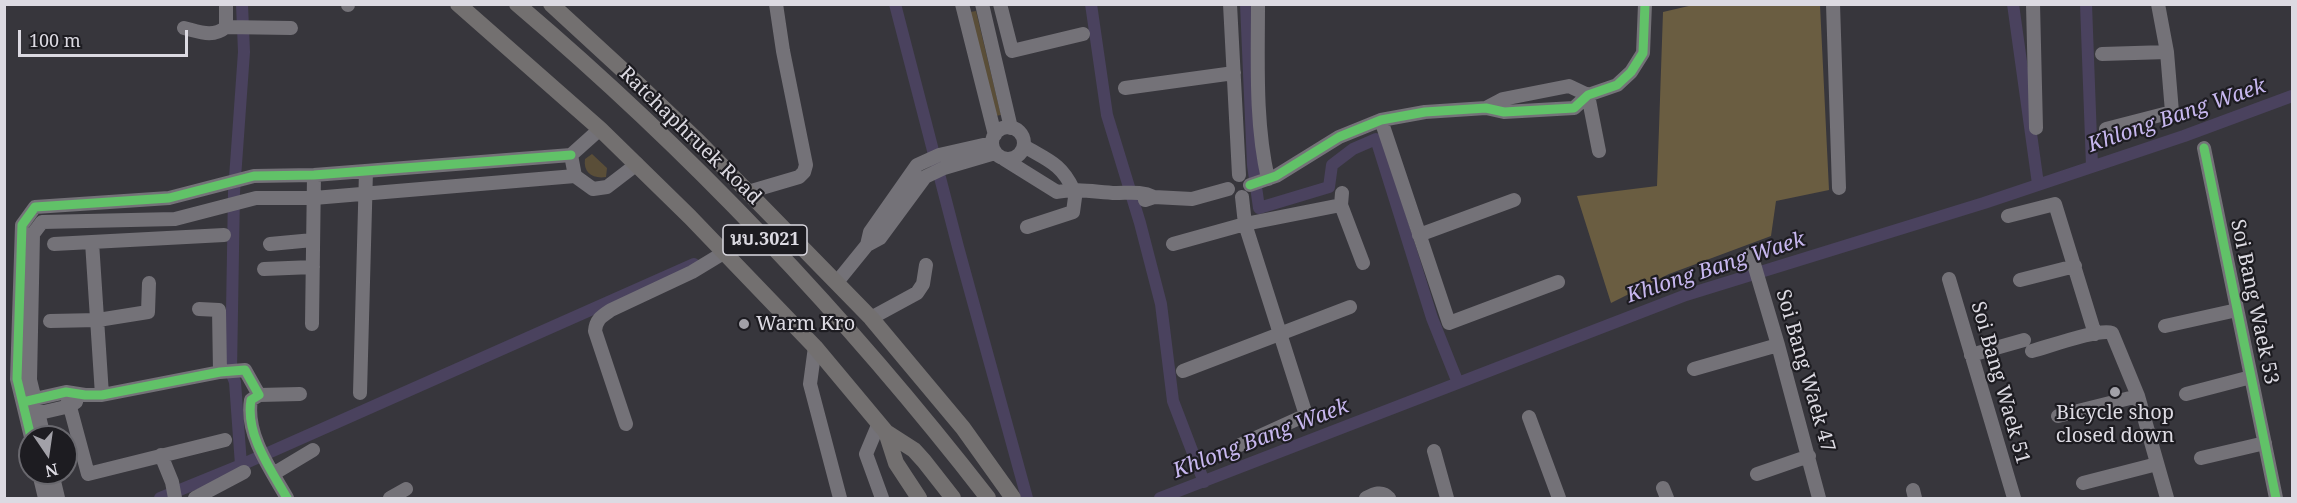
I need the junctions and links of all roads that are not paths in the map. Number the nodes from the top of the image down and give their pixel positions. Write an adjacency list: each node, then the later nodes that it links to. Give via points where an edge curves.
1 (226, 4): 15 (street)
2 (458, 4): 30 (main road, นบ.3021)
3 (517, 4): 129 (main road, Ratchaphruek Road / นบ.3021, via 596,74 749,223 875,360)
4 (551, 4): 47 (main road, Ratchaphruek Road / นบ.3021)
5 (776, 4): 47 (street, via 806,165 799,177)
6 (962, 4): 33 (street)
7 (982, 4): 28 (street)
8 (1000, 4): 18 (street, via 1012,51)
9 (1230, 4): 21 (street)
10 (1258, 4): 42 (street, via 1257,80)
11 (1645, 4): 24 (street, via 1643,53 1617,85)
12 (1833, 4): 43 (street)
13 (2033, 4): 29 (street)
14 (2157, 4): 19 (street)
15 (226, 27): 16 (street); 17 (street, via 212,34)
16 (291, 27)
17 (184, 28)
18 (1083, 34)
19 (2168, 52): 20 (street); 31 (street, via 2172,112)
20 (2103, 54)
21 (1234, 73): 22 (street); 40 (street)
22 (1125, 88)
23 (1545, 91): 24 (street, via 1569,86); 25 (street, via 1503,99); 26 (street)
24 (1588, 95): 26 (street, via 1574,108); 35 (street)
25 (1486, 108): 26 (street, via 1504,112); 27 (street, via 1425,112)
26 (1548, 111)
27 (1382, 120): 42 (street, via 1339,137); 55 (street)
28 (1011, 128): 32 (street, via 1020,132); 33 (street, via 1000,129)
29 (2036, 128)
30 (600, 129): 36 (street); 37 (main road, นบ.3021)
31 (2106, 129)
32 (1024, 146): 33 (street, via 1019,155 1010,159); 44 (street, via 1059,167)
33 (996, 147): 44 (street, via 1057,192); 71 (street, via 921,171 880,238 867,245)
34 (2204, 148): 75 (street, Soi Bang Waek 53)
35 (1599, 151)
36 (572, 155): 38 (street); 41 (street)
37 (637, 164): 41 (street, via 607,187 593,189); 61 (main road, นบ.3021)
38 (366, 171): 39 (street); 48 (street)
39 (314, 175): 49 (street); 98 (street, via 254,176 168,198 35,207 22,225 17,379)
40 (1239, 175): 45 (street, via 1230,179); 46 (street, via 1246,178)
41 (574, 176): 48 (street)
42 (1268, 179): 46 (street)
43 (1839, 188)
44 (1074, 189): 45 (street, via 1192,199); 53 (street, via 1073,212)
45 (1228, 189): 46 (street, via 1235,196)
46 (1246, 191): 52 (street)
47 (748, 192): 71 (main road, Ratchaphruek Road / นบ.3021)
48 (365, 193): 49 (street); 91 (street)
49 (314, 198): 56 (street); 98 (street, via 256,198 174,219 42,222 33,234)
50 (1514, 200): 55 (street)
51 (2008, 216): 65 (street, via 2055,204)
52 (1245, 224): 60 (street); 63 (street, via 1341,199); 81 (street)
53 (1027, 227)
54 (224, 235): 57 (street)
55 (1419, 236): 72 (street, via 1449,323)
56 (313, 240): 59 (street); 66 (street)
57 (92, 242): 58 (street); 77 (street)
58 (54, 244)
59 (270, 244)
60 (1173, 244)
61 (725, 252): 84 (main road, นบ.3021); 103 (street, via 611,310 596,323 595,331)
62 (1751, 254): 83 (street, Soi Bang Waek 47)
63 (1363, 262)
64 (926, 265): 76 (street, via 917,293)
65 (2075, 266): 69 (street); 82 (street)
66 (313, 267): 67 (street); 79 (street)
67 (264, 269)
68 (1949, 279): 85 (street, Soi Bang Waek 51)
69 (2020, 280)
70 (149, 282): 77 (street, via 148,312)
71 (837, 282): 76 (main road, Ratchaphruek Road / นบ.3021)
72 (1558, 282)
73 (1350, 307): 81 (street)
74 (199, 309): 88 (street, via 219,310)
75 (2237, 309): 80 (street); 89 (street, Soi Bang Waek 53)
76 (871, 318): 130 (main road, Ratchaphruek Road / นบ.3021, via 963,428)
77 (98, 320): 78 (street); 96 (street)
78 (50, 321)
79 (312, 324)
80 (2165, 326)
81 (1281, 333): 87 (street); 109 (street, via 1306,415)
82 (2095, 334): 85 (street); 97 (street, via 2107,331 2115,336)
83 (1778, 345): 86 (street); 113 (street, Soi Bang Waek 47)
84 (815, 347): 106 (main road, นบ.3021); 125 (street, via 810,384)
85 (1971, 355): 136 (street, Soi Bang Waek 51)
86 (1694, 369)
87 (1183, 371)
88 (221, 372): 92 (street, via 245,370); 96 (street)
89 (2251, 377): 94 (street); 108 (street, Soi Bang Waek 53)
90 (66, 392): 95 (street); 98 (street); 99 (street)
91 (360, 393)
92 (259, 394): 93 (street); 116 (street, via 251,400 249,411 252,429)
93 (300, 394)
94 (2186, 394)
95 (85, 395): 96 (street); 99 (street)
96 (102, 395)
97 (2138, 396): 101 (street); 115 (street)
98 (29, 400): 100 (street)
99 (70, 406): 100 (street); 112 (street, via 88,474)
100 (32, 415): 104 (street); 105 (street)
101 (2058, 416)
102 (1529, 417): 134 (street)
103 (626, 424)
104 (32, 425)
105 (37, 425)
106 (883, 427): 126 (street, via 866,454); 127 (main road, นบ.3021, via 902,473); 128 (main road, นบ.3021, via 914,450)
107 (225, 440): 112 (street)
108 (2265, 443): 114 (street); 138 (street, Soi Bang Waek 53)
109 (1240, 445)
110 (313, 450): 116 (street)
111 (1434, 451): 133 (street)
112 (161, 455): 121 (street)
113 (1809, 456): 118 (street); 135 (street, Soi Bang Waek 47)
114 (2201, 458)
115 (2157, 464): 119 (street); 137 (street)
116 (270, 468): 123 (street)
117 (244, 472): 122 (street)
118 (1757, 474)
119 (2083, 483)
120 (406, 489): 124 (street)
121 (175, 498)
122 (195, 498)
123 (287, 498)
124 (390, 498)
125 (840, 498)
126 (882, 498)
127 (919, 498)
128 (953, 498)
129 (988, 498)
130 (1013, 498)
131 (1366, 498): 132 (street, via 1376,493)
132 (1389, 498)
133 (1447, 498)
134 (1559, 498)
135 (1820, 498)
136 (2014, 498)
137 (2167, 498)
138 (2276, 498)

